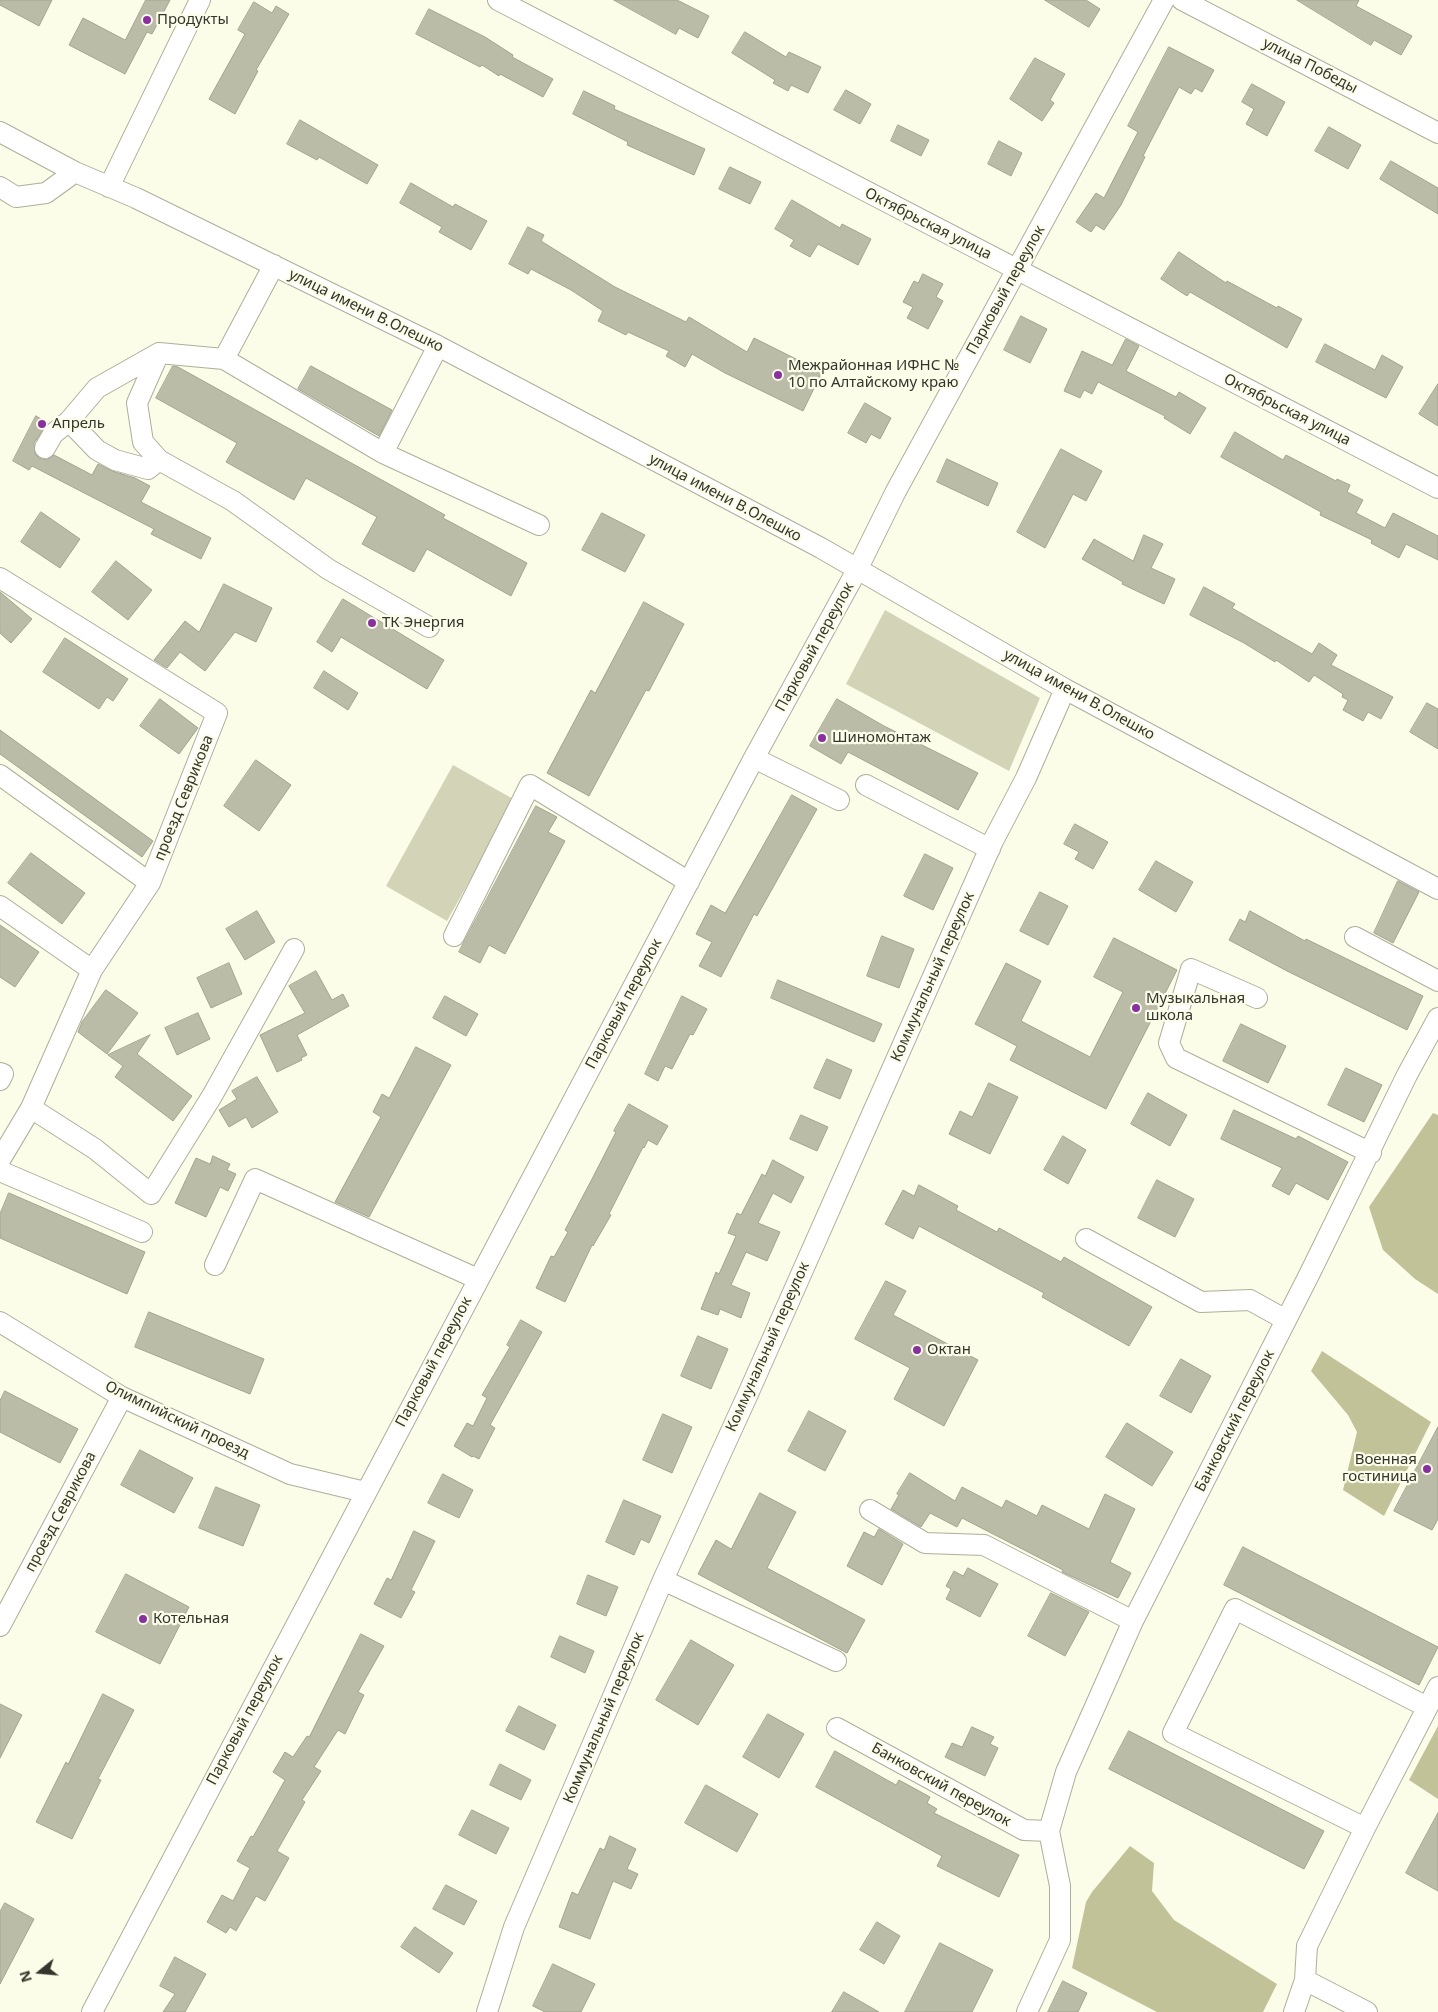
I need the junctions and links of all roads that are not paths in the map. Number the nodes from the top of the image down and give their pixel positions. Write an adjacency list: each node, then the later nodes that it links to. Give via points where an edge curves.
1 (200, 0): 9 (street)
2 (498, 0): 11 (street, Октябрьская улица)
3 (1164, 0): 11 (street, Парковый переулок)
4 (1182, 0): 6 (street, улица Победы)
5 (0, 132): 7 (street, улица имени В.Олешко)
6 (1438, 133)
7 (75, 172): 8 (street, via 46,193 16,197); 9 (street, улица имени В.Олешко)
8 (0, 187)
9 (109, 187): 10 (street, улица имени В.Олешко)
10 (274, 265): 12 (street, улица имени В.Олешко); 14 (street)
11 (1017, 270): 19 (street, Октябрьская улица); 21 (street, Парковый переулок, via 896,491)
12 (438, 346): 17 (street); 21 (street, улица имени В.Олешко)
13 (159, 353): 14 (street); 15 (street, via 97,388); 18 (street, via 137,402 143,442)
14 (224, 359): 17 (street)
15 (69, 421): 16 (street, via 53,434); 18 (street, via 97,450 115,460 148,469)
16 (45, 448)
17 (383, 453): 20 (street)
18 (159, 460): 23 (street, via 233,501 328,569)
19 (1438, 488)
20 (539, 525)
21 (857, 570): 24 (street, улица имени В.Олешко); 25 (street, Парковый переулок)
22 (0, 578): 31 (street, проезд Севрикова, via 218,713)
23 (429, 627)
24 (1066, 689): 29 (street, Коммунальный переулок); 32 (street, улица имени В.Олешко)
25 (754, 758): 28 (street); 30 (street, Парковый переулок)
26 (0, 775): 31 (street)
27 (866, 785): 29 (street)
28 (839, 800)
29 (990, 849): 56 (street, Коммунальный переулок)
30 (689, 882): 34 (street, via 530,785); 50 (street, Парковый переулок)
31 (150, 883): 37 (street, проезд Севрикова)
32 (1438, 889)
33 (0, 906): 37 (street)
34 (454, 936)
35 (1355, 937): 38 (street)
36 (294, 948): 43 (street, via 212,1096 151,1194 95,1149)
37 (92, 970): 43 (street, проезд Севрикова)
38 (1438, 981)
39 (1257, 998): 44 (street, via 1191,969 1169,1043 1176,1058)
40 (1438, 1018): 44 (street, Банковский переулок)
41 (0, 1072): 42 (street, via 3,1074)
42 (0, 1080)
43 (31, 1108): 45 (street, проезд Севрикова)
44 (1371, 1152): 51 (street, Банковский переулок)
45 (0, 1160)
46 (0, 1171): 47 (street)
47 (142, 1232)
48 (1086, 1239): 51 (street, via 1201,1302 1250,1300)
49 (215, 1265): 50 (street, via 255,1179)
50 (478, 1279): 54 (street, Парковый переулок)
51 (1286, 1320): 57 (street, Банковский переулок)
52 (0, 1322): 53 (street, Олимпийский проезд)
53 (122, 1397): 54 (street, Олимпийский проезд, via 290,1474); 58 (street, проезд Севрикова)
54 (365, 1492): 66 (street, Парковый переулок)
55 (870, 1510): 57 (street, via 925,1543 984,1545)
56 (663, 1580): 59 (street); 67 (street, Коммунальный переулок, via 514,1927)
57 (1133, 1621): 64 (street, Банковский переулок, via 1066,1772)
58 (0, 1626)
59 (836, 1661)
60 (1438, 1687): 61 (street)
61 (1427, 1707): 63 (street); 63 (street, via 1235,1609 1173,1733)
62 (837, 1728): 64 (street, Банковский переулок, via 1024,1830)
63 (1365, 1828): 65 (street, via 1307,1946)
64 (1049, 1831): 68 (street, Банковский переулок, via 1060,1886 1060,1940)
65 (1305, 1980): 69 (street); 70 (street)
66 (92, 2012)
67 (487, 2012)
68 (1027, 2012)
69 (1294, 2012)
70 (1367, 2012)

